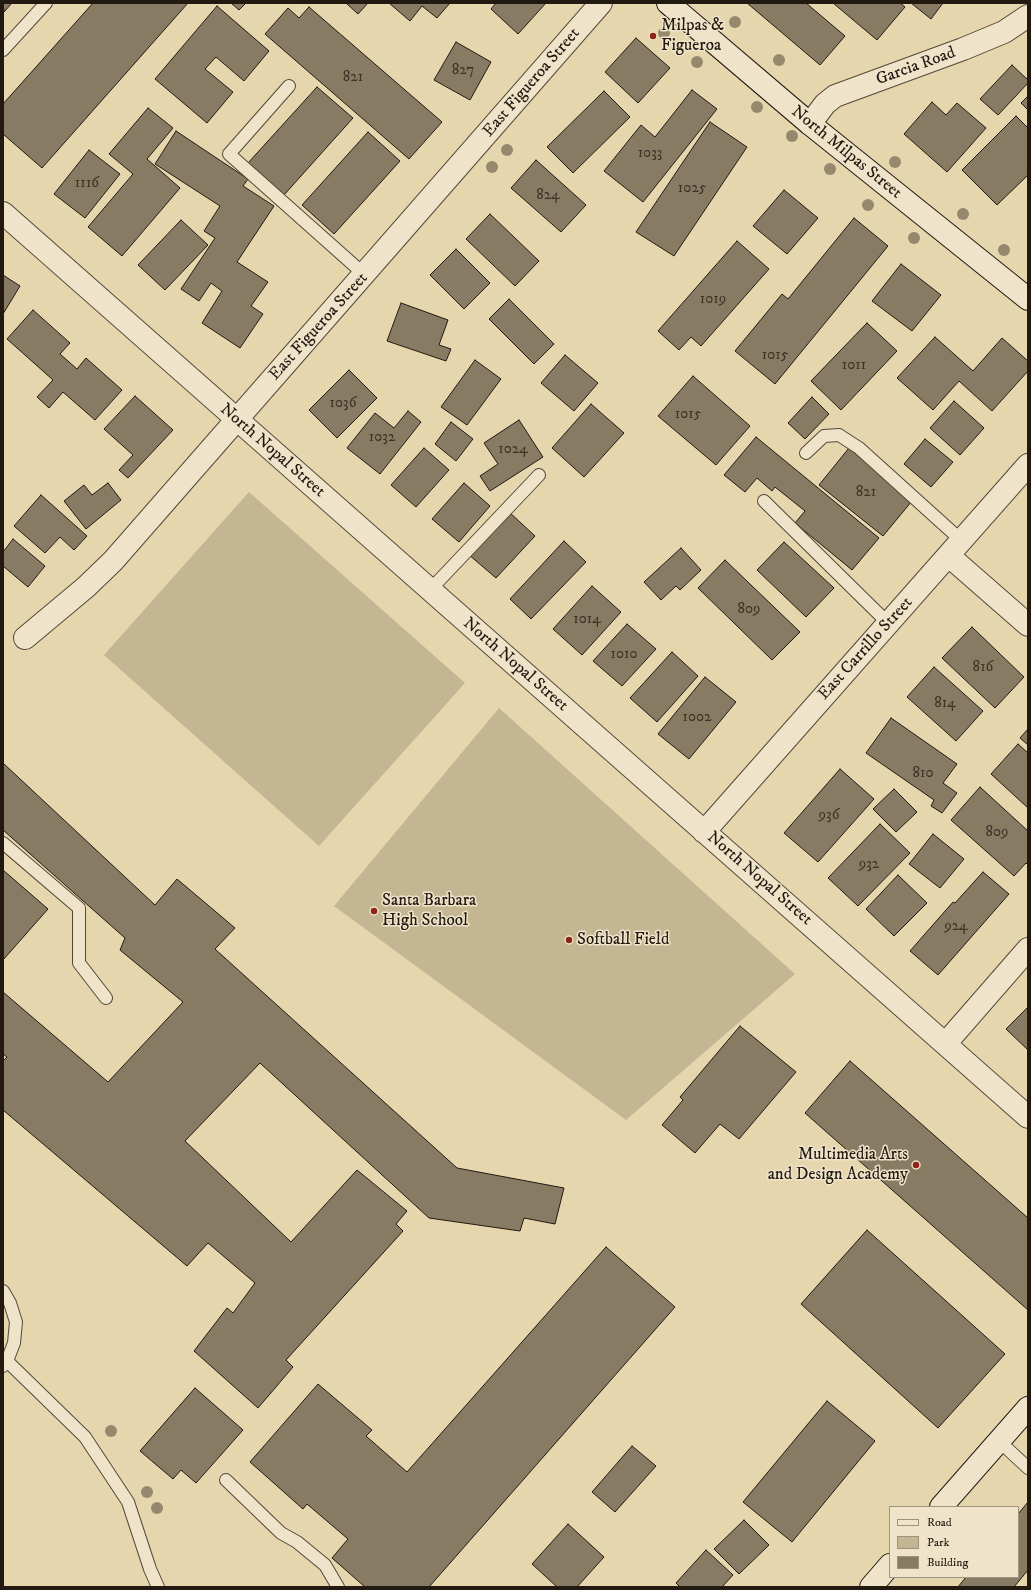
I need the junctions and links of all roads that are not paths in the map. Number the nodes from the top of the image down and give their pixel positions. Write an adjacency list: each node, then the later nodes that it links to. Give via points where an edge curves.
1 (46, 3): 5 (lane)
2 (602, 3): 9 (street, East Figueroa Street)
3 (668, 3): 7 (street, North Milpas Street)
4 (1028, 16): 7 (street, Garcia Road, via 1004,32 963,50 835,96)
5 (3, 50)
6 (289, 86): 9 (lane, via 229,154)
7 (810, 124): 10 (street, North Milpas Street)
8 (3, 213): 11 (street, North Nopal Street)
9 (365, 275): 11 (street, East Figueroa Street)
10 (1028, 300)
11 (236, 419): 17 (street, North Nopal Street); 20 (street, East Figueroa Street, via 114,561)
12 (806, 453): 16 (lane, via 824,436 839,435 859,448)
13 (1028, 465): 16 (street, East Carrillo Street)
14 (539, 475): 17 (lane)
15 (764, 501): 18 (lane)
16 (955, 548): 18 (street, East Carrillo Street); 19 (street)
17 (430, 590): 21 (street, North Nopal Street)
18 (889, 624): 21 (street, East Carrillo Street)
19 (1028, 624)
20 (25, 638)
21 (704, 832): 25 (street, North Nopal Street)
22 (3, 844): 24 (lane, via 79,908 79,963)
23 (1028, 949): 25 (street)
24 (106, 998)
25 (946, 1043): 26 (street, North Nopal Street)
26 (1028, 1117)
27 (3, 1291): 28 (lane, via 10,1302 16,1322 14,1343)
28 (5, 1363): 35 (lane, via 85,1437 128,1502)
29 (1028, 1408): 30 (street)
30 (999, 1441): 31 (lane); 33 (street)
31 (1028, 1468)
32 (226, 1480): 36 (lane, via 281,1533 297,1542 325,1565)
33 (942, 1506)
34 (889, 1566): 37 (street)
35 (158, 1587)
36 (338, 1587)
37 (871, 1587)

